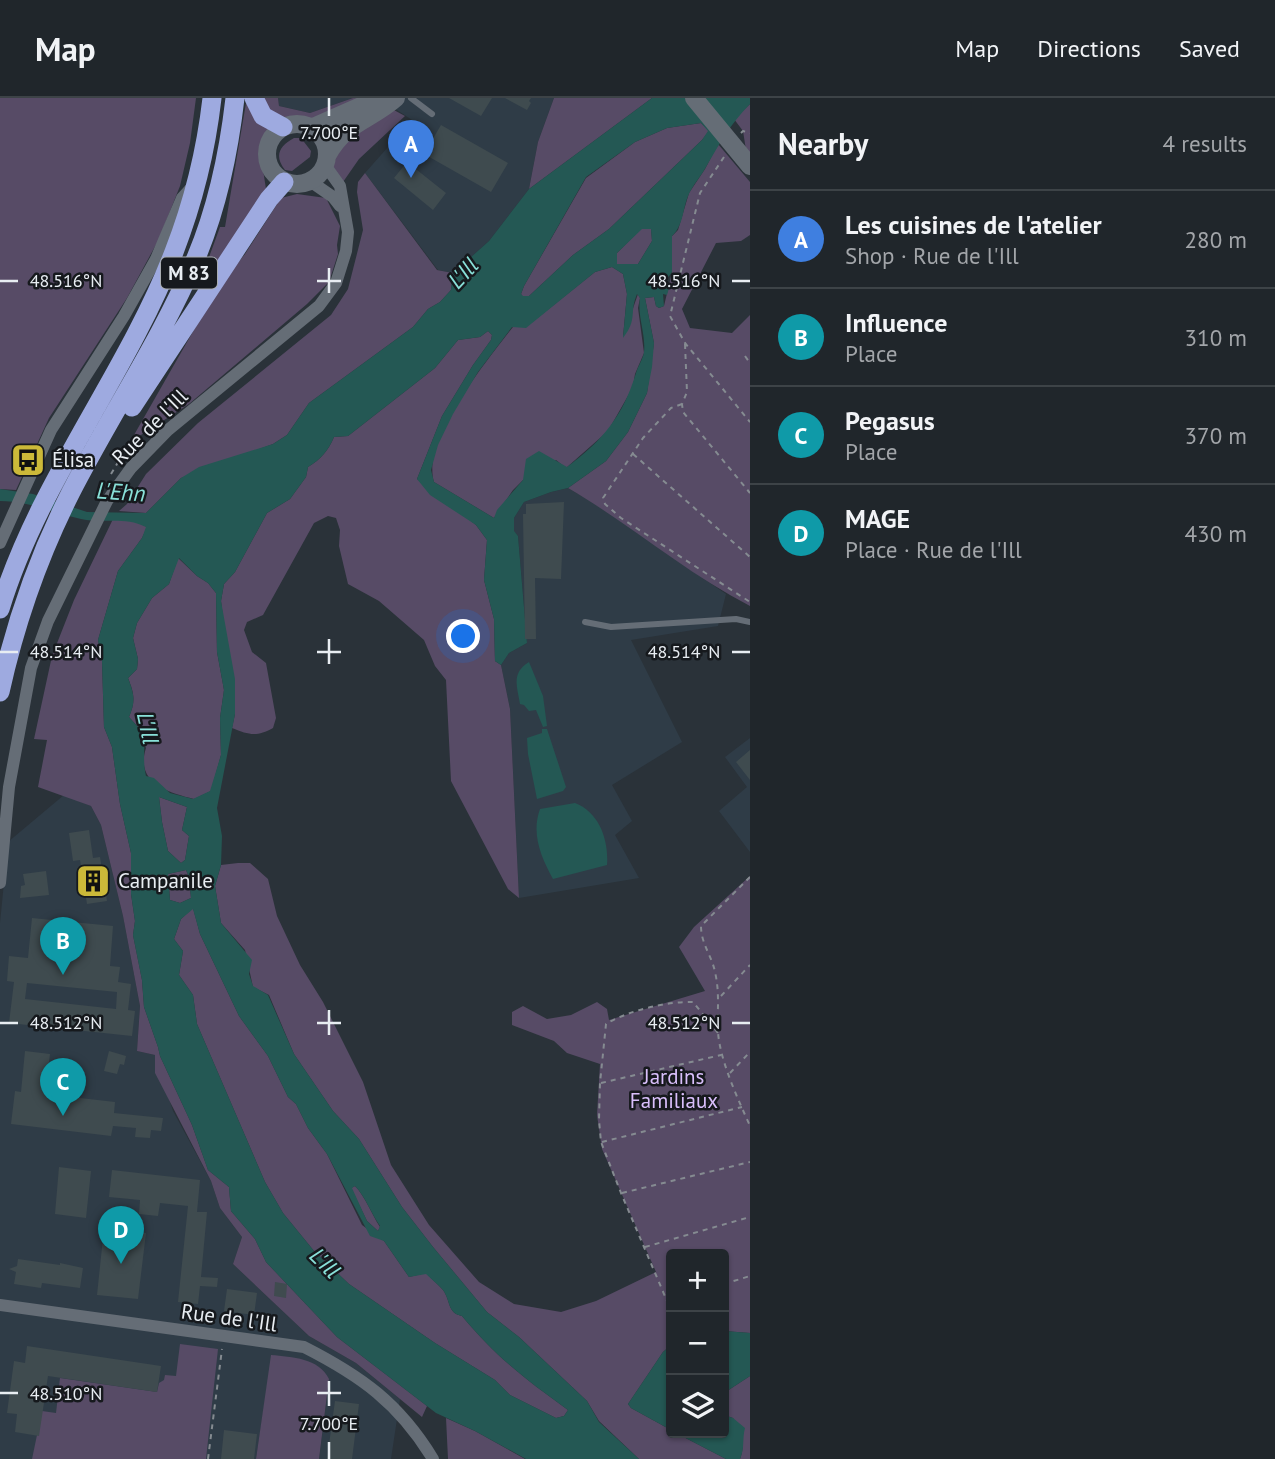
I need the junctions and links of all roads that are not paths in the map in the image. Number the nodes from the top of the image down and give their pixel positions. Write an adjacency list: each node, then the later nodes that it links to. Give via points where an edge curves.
1 (212, 98): 15 (highway, M 83)
2 (235, 98): 17 (highway, M 83, via 212,213 197,257)
3 (254, 98): 9 (highway, via 263,116)
4 (379, 98): 10 (main road)
5 (396, 98): 12 (main road, via 345,130)
6 (411, 98): 8 (lane)
7 (694, 98): 11 (main road)
8 (432, 114)
9 (283, 127): 10 (main road, via 302,124); 14 (main road, via 270,141 267,160)
10 (311, 128): 12 (main road, via 323,138)
11 (739, 158)
12 (326, 160): 13 (main road); 16 (street, Rue de l'Ill, via 340,186)
13 (310, 181): 14 (main road); 16 (street)
14 (284, 182): 17 (highway, via 125,418)
15 (197, 183): 18 (street, via 182,198 156,260 51,430); 19 (highway, M 83, via 173,254 144,317 52,484)
16 (343, 204): 23 (street, Rue de l'Ill, via 348,232 336,283 318,306 168,430 131,468 87,539 31,668 9,787)
17 (103, 433): 22 (highway, M 83, via 70,493 26,597)
18 (0, 543)
19 (0, 609)
20 (585, 622): 21 (lane, via 611,628 736,619)
21 (750, 622)
22 (0, 692)
23 (0, 883)
24 (0, 1305): 25 (street, Rue de l'Ill, via 304,1347 379,1394 408,1421)
25 (433, 1459)

